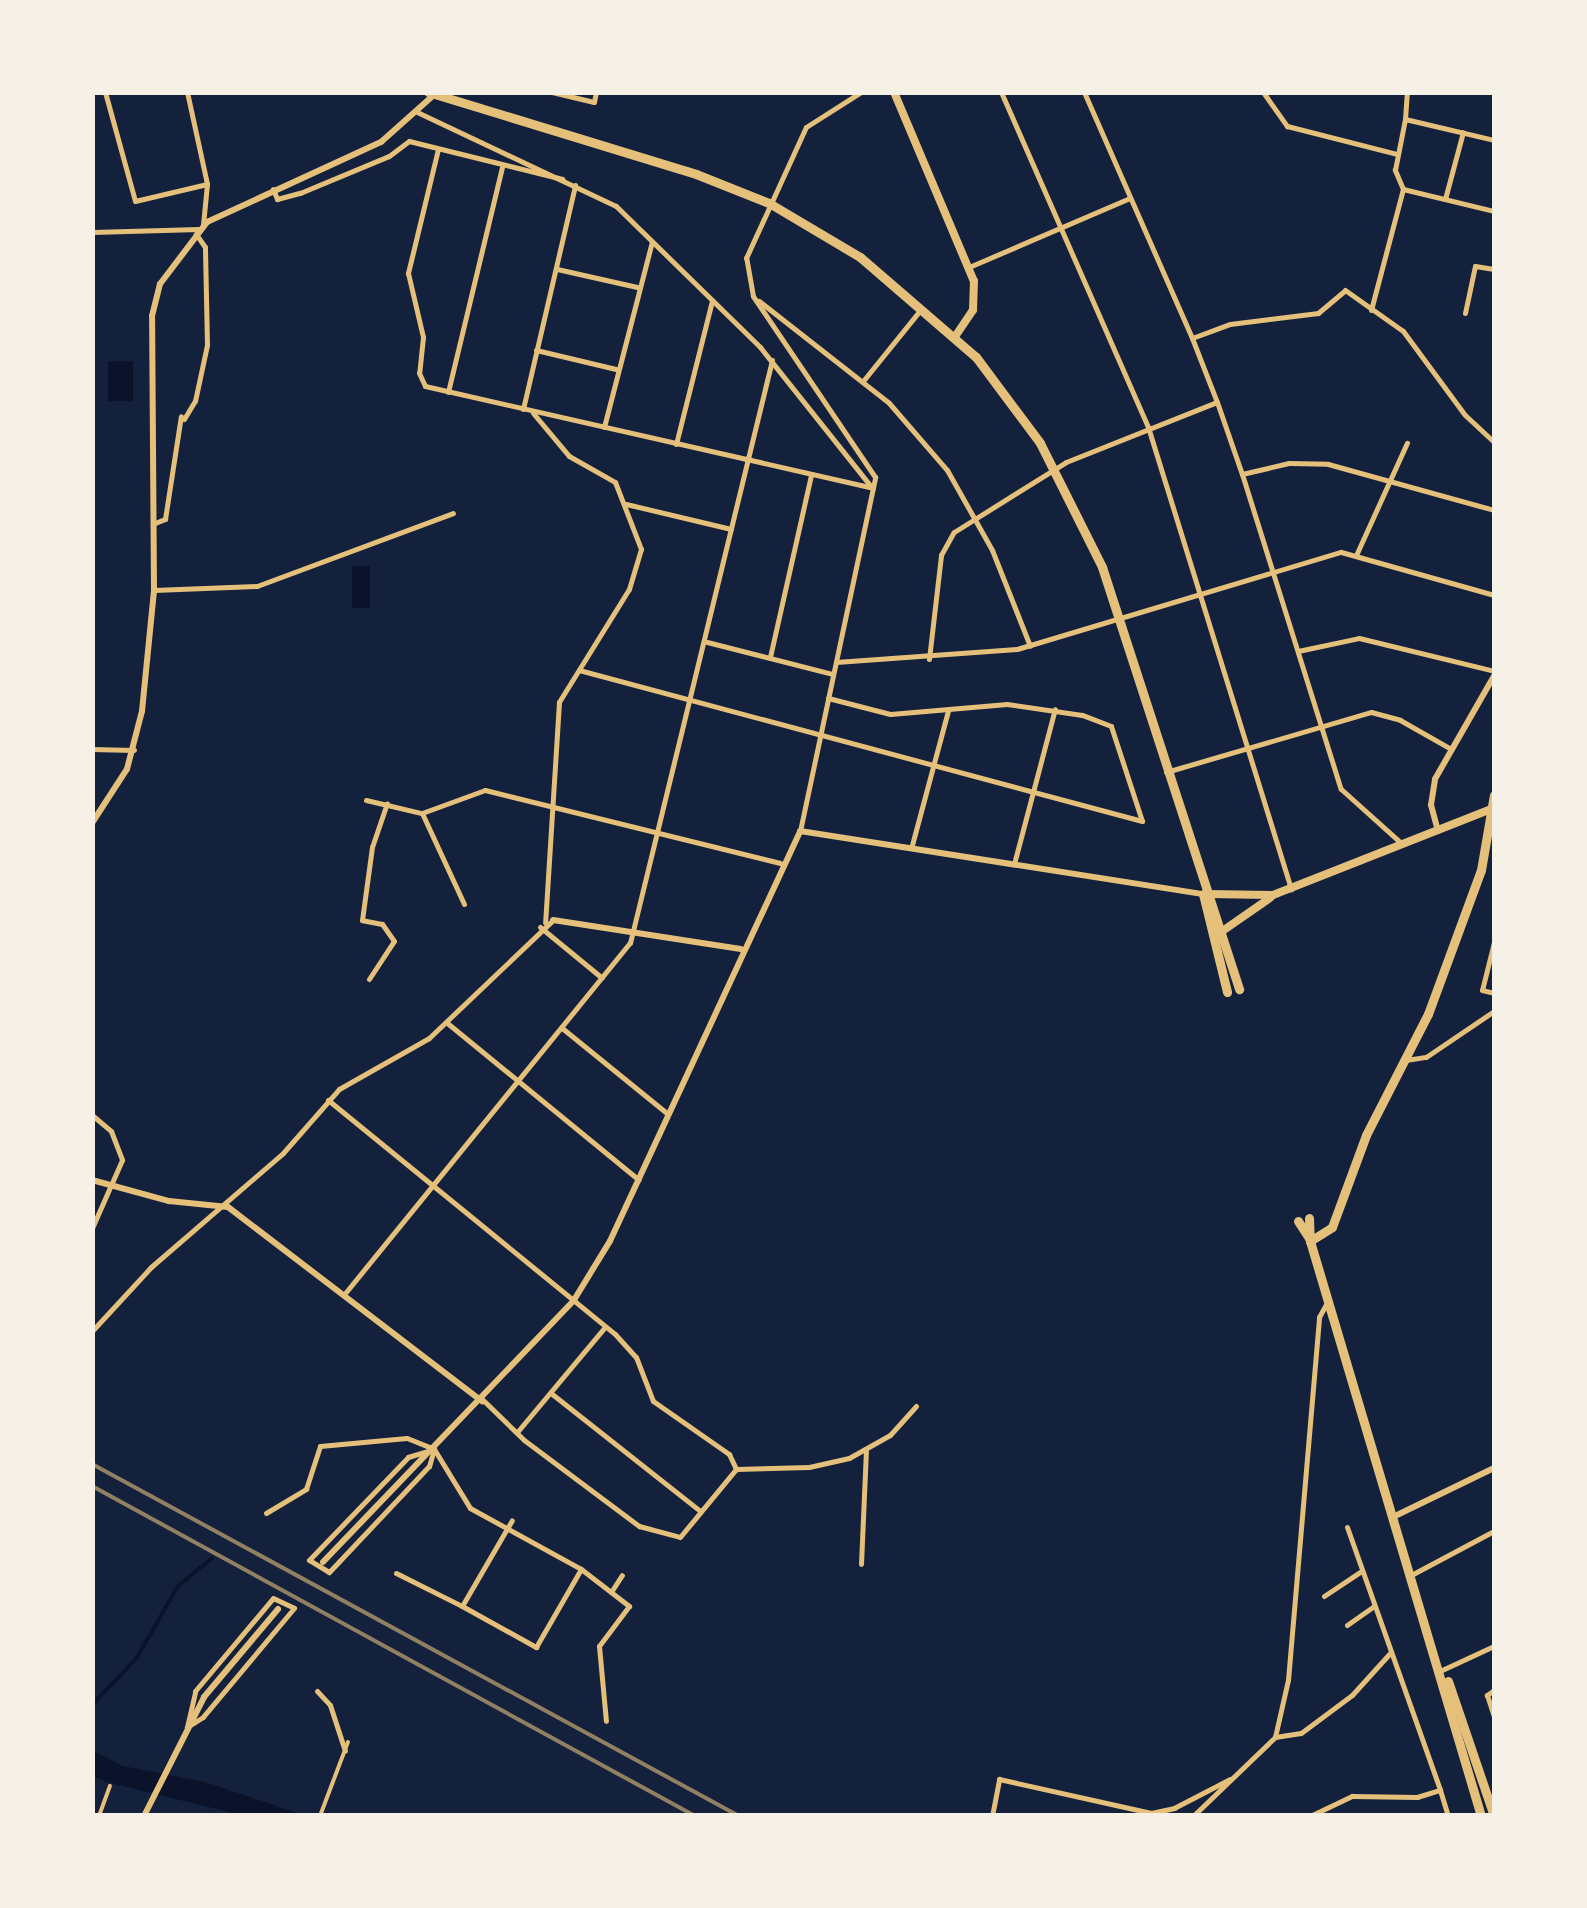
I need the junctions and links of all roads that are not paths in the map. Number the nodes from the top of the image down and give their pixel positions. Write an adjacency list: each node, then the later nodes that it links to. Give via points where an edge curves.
1 (106, 92): 20 (street, via 135,201)
2 (187, 92): 20 (street)
3 (552, 92): 4 (street, via 594,102)
4 (596, 92)
5 (861, 92): 26 (street, via 806,127)
6 (894, 92): 32 (main road)
7 (1001, 92): 28 (street)
8 (1084, 92): 24 (street)
9 (1262, 92): 17 (street, via 1287,126)
10 (1407, 92): 13 (street)
11 (432, 93): 12 (street); 26 (highway, via 696,174)
12 (418, 112): 19 (street); 23 (street, via 381,142)
13 (1405, 119): 14 (street); 17 (street)
14 (1463, 132): 15 (street); 25 (street)
15 (1494, 140)
16 (438, 149): 18 (street); 23 (street, via 409,141 300,193 277,200); 47 (street, via 408,273 424,347 421,381)
17 (1397, 154): 22 (street)
18 (502, 167): 19 (street); 47 (street)
19 (564, 179): 21 (street)
20 (207, 184): 29 (street)
21 (576, 185): 31 (street, via 602,195); 33 (street)
22 (1403, 188): 25 (street); 39 (street)
23 (273, 189): 29 (street)
24 (1130, 198): 28 (street); 42 (street)
25 (1445, 199): 27 (street)
26 (769, 204): 36 (street, via 746,258); 38 (highway, via 837,242)
27 (1494, 212)
28 (1061, 228): 32 (street); 52 (street)
29 (199, 229): 30 (street); 66 (street, via 160,284 152,316); 66 (street, via 207,345 195,401 182,417 165,519)
30 (92, 232)
31 (652, 241): 35 (street); 37 (street)
32 (969, 267): 41 (main road, via 976,299)
33 (556, 269): 35 (street); 43 (street)
34 (1494, 269): 40 (street, via 1474,266)
35 (637, 287): 45 (street)
36 (752, 296): 46 (street); 61 (street, via 868,458)
37 (712, 300): 44 (street); 54 (street)
38 (923, 307): 41 (highway); 46 (street)
39 (1370, 310): 42 (street, via 1345,290 1318,314 1230,324); 53 (street, via 1414,342 1432,373)
40 (1466, 313)
41 (956, 335): 57 (highway, via 1010,398)
42 (1192, 338): 48 (street)
43 (536, 350): 45 (street); 49 (street)
44 (772, 360): 56 (street); 61 (street)
45 (617, 370): 51 (street)
46 (863, 381): 65 (street, via 917,432)
47 (448, 392): 49 (street)
48 (1217, 402): 52 (street); 58 (street)
49 (523, 409): 50 (street)
50 (532, 411): 51 (street); 62 (street, via 569,456 615,482)
51 (604, 427): 54 (street)
52 (1148, 427): 57 (street); 71 (street)
53 (1494, 442)
54 (676, 444): 56 (street)
55 (1406, 444): 60 (street)
56 (747, 460): 59 (street); 67 (street)
57 (1055, 468): 65 (street); 73 (highway)
58 (1242, 474): 60 (street, via 1309,462); 69 (street)
59 (811, 476): 61 (street); 77 (street)
60 (1392, 482): 63 (street); 68 (street)
61 (874, 490): 79 (street)
62 (626, 504): 67 (street); 80 (street, via 640,559)
63 (1494, 510)
64 (453, 513): 70 (street, via 258,586)
65 (975, 516): 75 (street); 78 (street, via 943,548)
66 (156, 523): 70 (street)
67 (732, 529): 74 (street)
68 (1357, 553): 69 (street, via 1327,554); 72 (street)
69 (1273, 571): 71 (street); 76 (street)
70 (154, 590): 92 (street)
71 (1200, 593): 73 (street); 89 (street)
72 (1494, 595)
73 (1118, 618): 75 (street); 94 (highway)
74 (707, 642): 77 (street); 84 (street)
75 (1030, 646): 78 (street)
76 (1298, 651): 82 (street, via 1359,638); 87 (street)
77 (770, 657): 81 (street)
78 (929, 658): 79 (street)
79 (836, 662): 81 (street)
80 (579, 670): 84 (street); 98 (street, via 559,702)
81 (833, 674): 83 (street)
82 (1494, 674): 91 (street)
83 (828, 698): 86 (street, via 890,714); 88 (street)
84 (692, 701): 88 (street); 105 (street)
85 (1055, 708): 86 (street, via 1007,704); 95 (street); 95 (street, via 1112,726 1142,821)
86 (948, 711): 93 (street)
87 (1321, 724): 89 (street); 91 (street, via 1371,712 1400,720); 107 (street, via 1350,803)
88 (819, 734): 93 (street); 103 (street)
89 (1250, 748): 94 (street); 110 (street)
90 (92, 749): 92 (street)
91 (1450, 749): 104 (street, via 1431,792)
92 (135, 750): 102 (street)
93 (933, 764): 95 (street); 106 (street)
94 (1165, 773): 111 (highway)
95 (1032, 792): 108 (street)
96 (1494, 795): 127 (highway, via 1460,935)
97 (366, 800): 99 (street)
98 (553, 802): 101 (street, via 486,790); 105 (street); 114 (street)
99 (387, 803): 101 (street); 120 (street, via 372,847 362,920 382,924 394,941)
100 (1494, 808): 104 (main road)
101 (422, 813): 113 (street)
102 (92, 823)
103 (800, 830): 106 (street); 109 (street)
104 (1438, 830): 107 (main road)
105 (660, 831): 109 (street); 115 (street)
106 (912, 845): 108 (street)
107 (1403, 845): 110 (main road)
108 (1015, 860): 111 (street)
109 (780, 863): 118 (street)
110 (1291, 889): 112 (main road)
111 (1203, 894): 112 (main road, via 1247,900); 116 (highway); 122 (highway)
112 (1273, 895): 116 (main road)
113 (464, 904)
114 (546, 923): 115 (street); 119 (street); 125 (street)
115 (636, 931): 118 (street); 119 (street)
116 (1221, 932): 121 (highway)
117 (1494, 942): 123 (street, via 1482,990)
118 (741, 949): 131 (street)
119 (602, 978): 126 (street)
120 (368, 979)
121 (1239, 990)
122 (1227, 992)
123 (1494, 993)
124 (1494, 1011): 127 (street, via 1426,1057)
125 (446, 1022): 128 (street); 129 (street)
126 (562, 1028): 128 (street); 131 (street)
127 (1406, 1060): 139 (highway, via 1349,1173 1332,1227)
128 (517, 1081): 133 (street); 135 (street)
129 (328, 1100): 135 (street); 136 (street)
130 (92, 1114): 134 (street, via 120,1148)
131 (668, 1114): 133 (street)
132 (92, 1180): 134 (street)
133 (639, 1180): 141 (street)
134 (114, 1186): 136 (street); 138 (street)
135 (432, 1186): 140 (street); 141 (street)
136 (228, 1207): 140 (street); 144 (street, via 151,1267)
137 (1304, 1220): 139 (highway)
138 (92, 1228)
139 (1310, 1240): 142 (highway)
140 (346, 1292): 146 (street)
141 (574, 1300): 143 (street); 146 (street)
142 (1328, 1300): 155 (highway); 181 (street, via 1319,1318 1288,1680)
143 (605, 1327): 145 (street); 152 (street, via 636,1356 658,1406 730,1454)
144 (92, 1331)
145 (552, 1394): 148 (street); 153 (street)
146 (483, 1400): 148 (street); 149 (street)
147 (916, 1406): 150 (street)
148 (518, 1431): 153 (street, via 646,1529 680,1537)
149 (434, 1449): 149 (street, via 408,1457 309,1560 329,1572 429,1466); 154 (street, via 408,1438 320,1446 306,1489); 158 (street, via 462,1501); 160 (street)
150 (866, 1451): 152 (street, via 826,1466); 161 (street)
151 (1494, 1468): 155 (street)
152 (736, 1469): 153 (street)
153 (700, 1512)
154 (266, 1513)
155 (1395, 1516): 165 (highway)
156 (512, 1520): 158 (street)
157 (1347, 1528): 163 (street)
158 (507, 1529): 162 (street); 169 (street)
159 (1494, 1533): 165 (street)
160 (323, 1562)
161 (861, 1564)
162 (581, 1569): 167 (street); 169 (street, via 536,1648)
163 (1360, 1572): 168 (street); 170 (street)
164 (396, 1573): 169 (street)
165 (1412, 1574): 175 (highway)
166 (622, 1576): 167 (street)
167 (611, 1592): 179 (street, via 629,1606 599,1646)
168 (1324, 1596)
169 (462, 1606)
170 (1374, 1606): 172 (street); 174 (street)
171 (278, 1609): 180 (street, via 222,1672)
172 (1347, 1624)
173 (1494, 1646): 175 (street)
174 (1391, 1652): 181 (street, via 1352,1695 1301,1734); 186 (street)
175 (1442, 1670): 187 (highway)
176 (1494, 1690): 178 (street, via 1487,1695)
177 (317, 1691): 183 (street, via 330,1704)
178 (1494, 1716)
179 (606, 1721)
180 (187, 1727): 180 (street, via 203,1717 294,1608 274,1598 242,1630 195,1691); 190 (street)
181 (1276, 1738): 184 (street)
182 (348, 1742): 183 (street)
183 (345, 1751): 191 (street)
184 (1230, 1779): 192 (street, via 1150,1813 1000,1779); 193 (street, via 1217,1800)
185 (110, 1786): 189 (street)
186 (1440, 1790): 194 (street, via 1416,1797 1352,1796); 195 (street)
187 (1480, 1792): 188 (highway); 196 (highway); 197 (highway)
188 (1494, 1801)
189 (99, 1816)
190 (144, 1816)
191 (320, 1816)
192 (992, 1816)
193 (1193, 1816)
194 (1310, 1816)
195 (1448, 1816)
196 (1479, 1816)
197 (1494, 1816)

